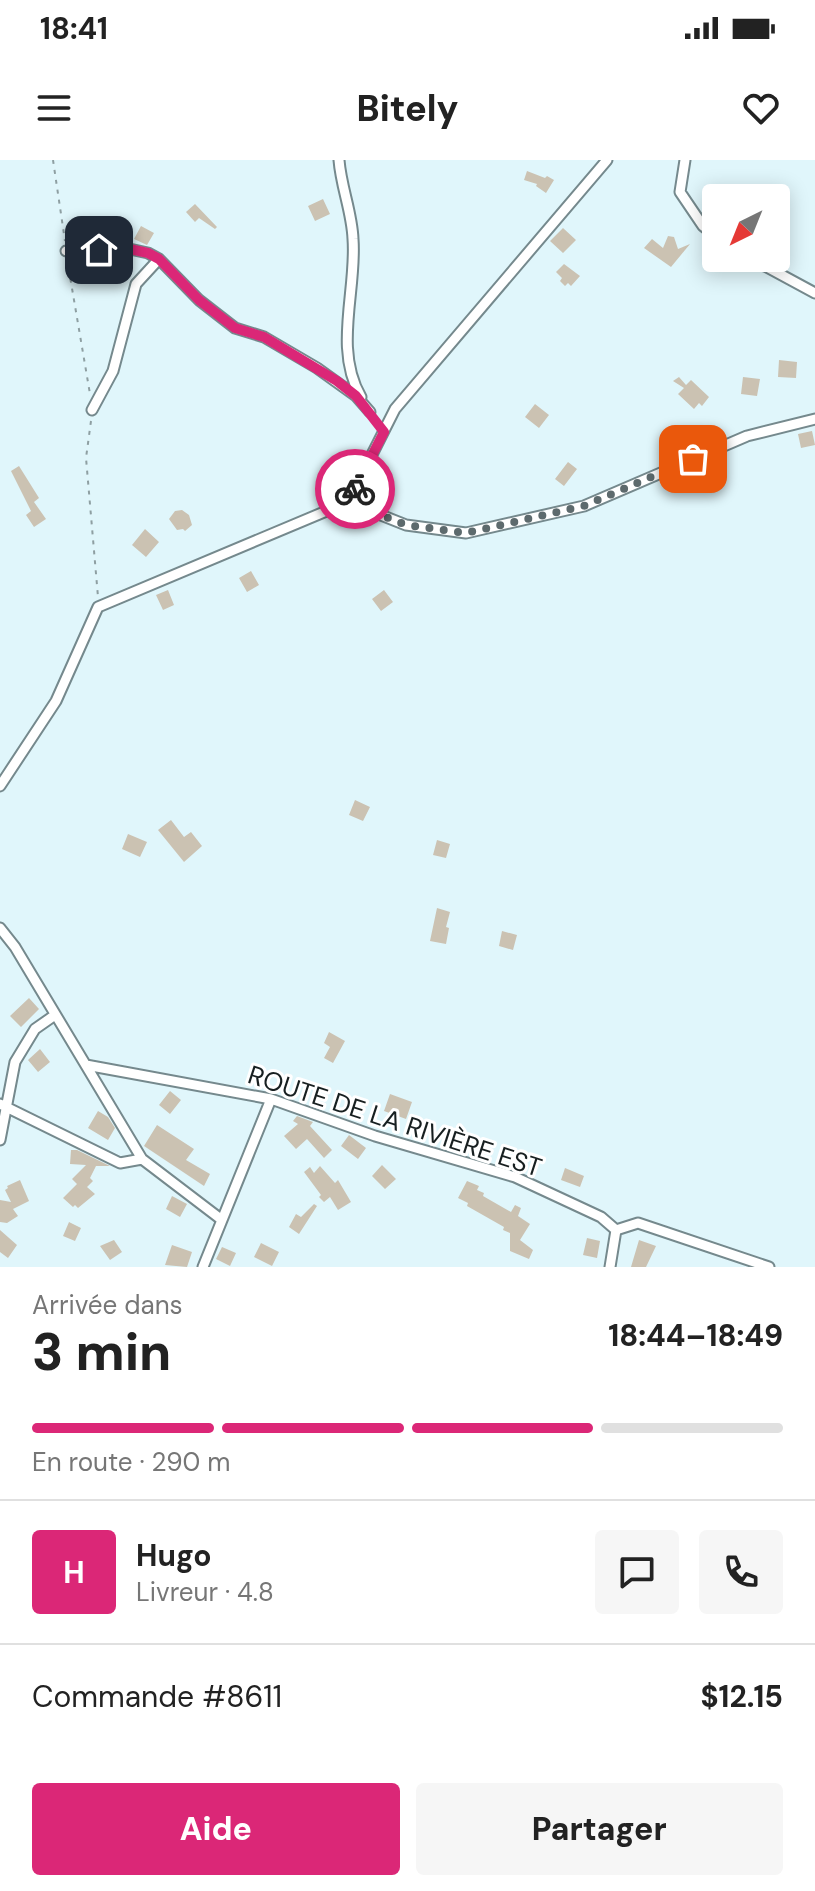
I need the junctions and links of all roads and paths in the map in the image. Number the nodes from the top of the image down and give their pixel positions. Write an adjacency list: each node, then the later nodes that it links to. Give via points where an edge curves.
1 (53, 160): 6 (path)
2 (339, 160): 11 (street, via 354,240 348,355 356,388)
3 (607, 160): 13 (street, via 395,409)
4 (685, 160): 5 (street, via 680,192)
5 (702, 225)
6 (66, 251): 7 (street, via 125,248); 10 (path)
7 (159, 259): 10 (street, via 136,284 113,371); 11 (street, via 235,328 305,360)
8 (776, 272): 9 (street)
9 (815, 293)
10 (92, 410): 15 (path, via 86,458)
11 (370, 412): 13 (street)
12 (815, 419): 14 (street, via 747,436 584,506 466,533 406,525)
13 (384, 432): 14 (street)
14 (348, 502): 15 (street)
15 (98, 607): 16 (street, via 56,701)
16 (0, 786)
17 (0, 928): 18 (street)
18 (55, 1015): 19 (street); 21 (street, via 35,1029 15,1062)
19 (86, 1065): 20 (street, ROUTE DE LA RIVIÈRE EST); 23 (street)
20 (271, 1099): 24 (street); 25 (street, ROUTE DE LA RIVIÈRE EST, via 515,1177 601,1217)
21 (3, 1105): 22 (street); 23 (street, via 120,1163)
22 (0, 1140)
23 (142, 1159): 24 (street)
24 (222, 1220): 26 (street)
25 (616, 1230): 27 (street); 28 (street, via 638,1223)
26 (203, 1267)
27 (610, 1267)
28 (769, 1267)

